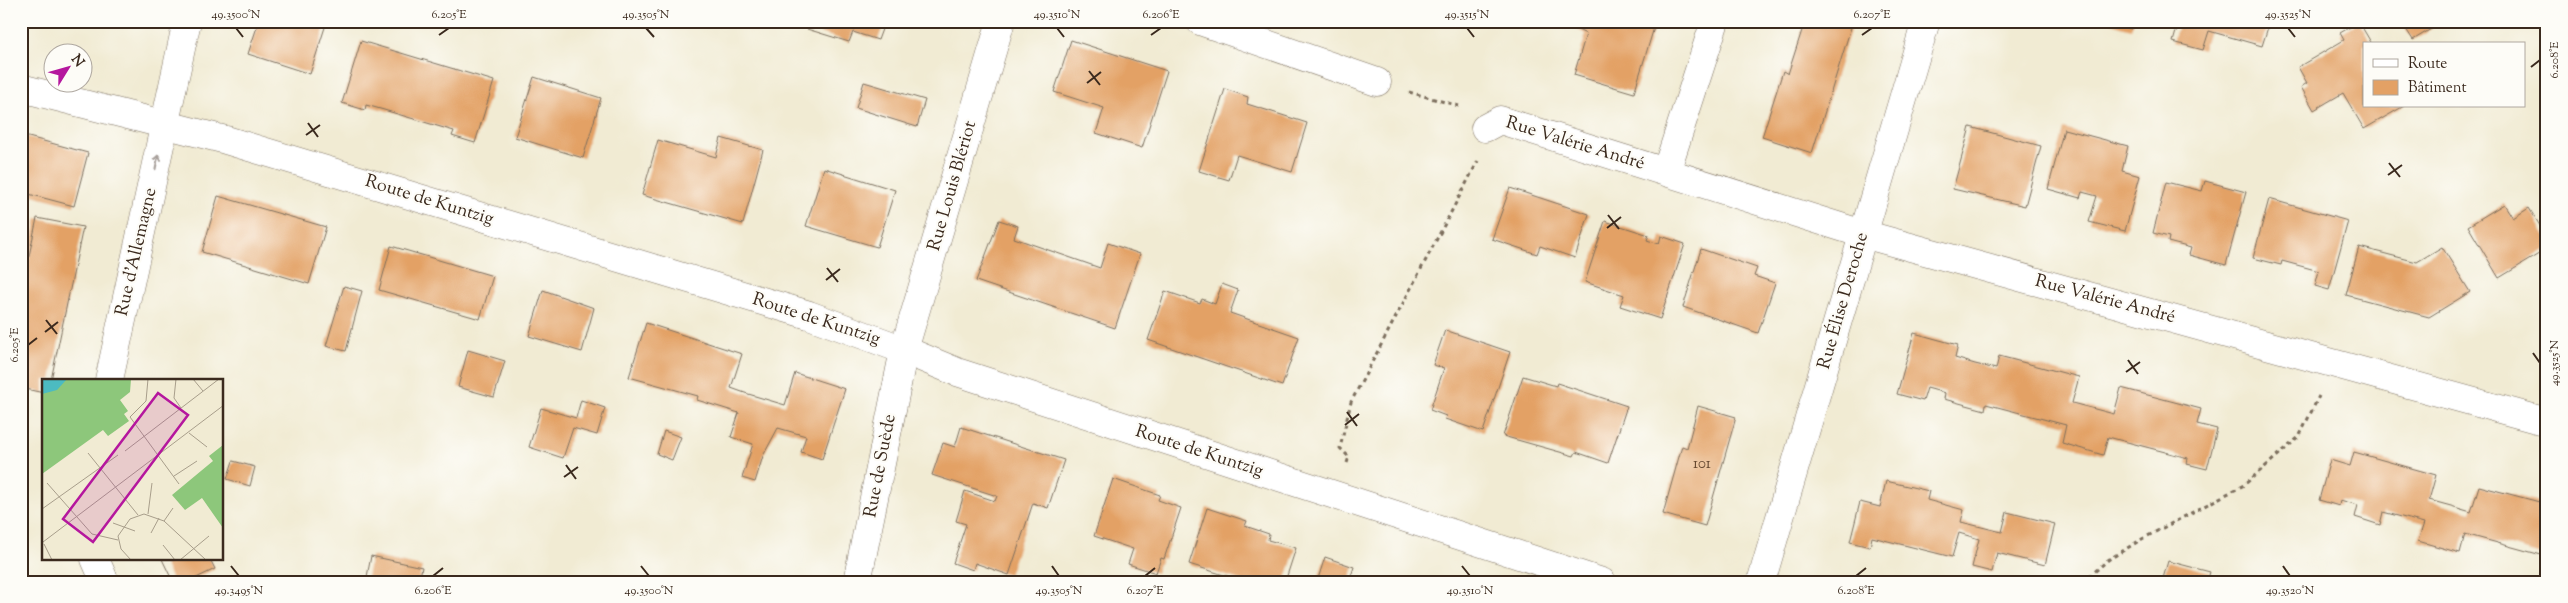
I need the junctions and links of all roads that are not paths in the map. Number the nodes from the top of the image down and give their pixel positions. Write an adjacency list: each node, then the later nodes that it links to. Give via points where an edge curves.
1 (187, 21): 8 (street)
2 (1002, 21): 12 (street, Rue Louis Blériot)
3 (1715, 21): 10 (street, Rue Valérie André)
4 (1926, 21): 11 (street, Rue Élise Deroche)
5 (1208, 22): 6 (street)
6 (1377, 82)
7 (21, 88): 8 (street, Route de Kuntzig)
8 (165, 124): 12 (street, Route de Kuntzig, via 809,316); 13 (street, Rue d'Allemagne, one-way to 8)
9 (1484, 128): 10 (street, Rue Valérie André, via 1500,120)
10 (1666, 172): 11 (street, Rue Valérie André)
11 (1863, 234): 14 (street, Rue Valérie André); 19 (street, Rue Élise Deroche)
12 (904, 350): 17 (street, Rue de Suède); 18 (street, Route de Kuntzig, via 957,372)
13 (109, 379)
14 (2547, 422)
15 (95, 560): 16 (street)
16 (106, 582)
17 (857, 582)
18 (1602, 582)
19 (1761, 582)

